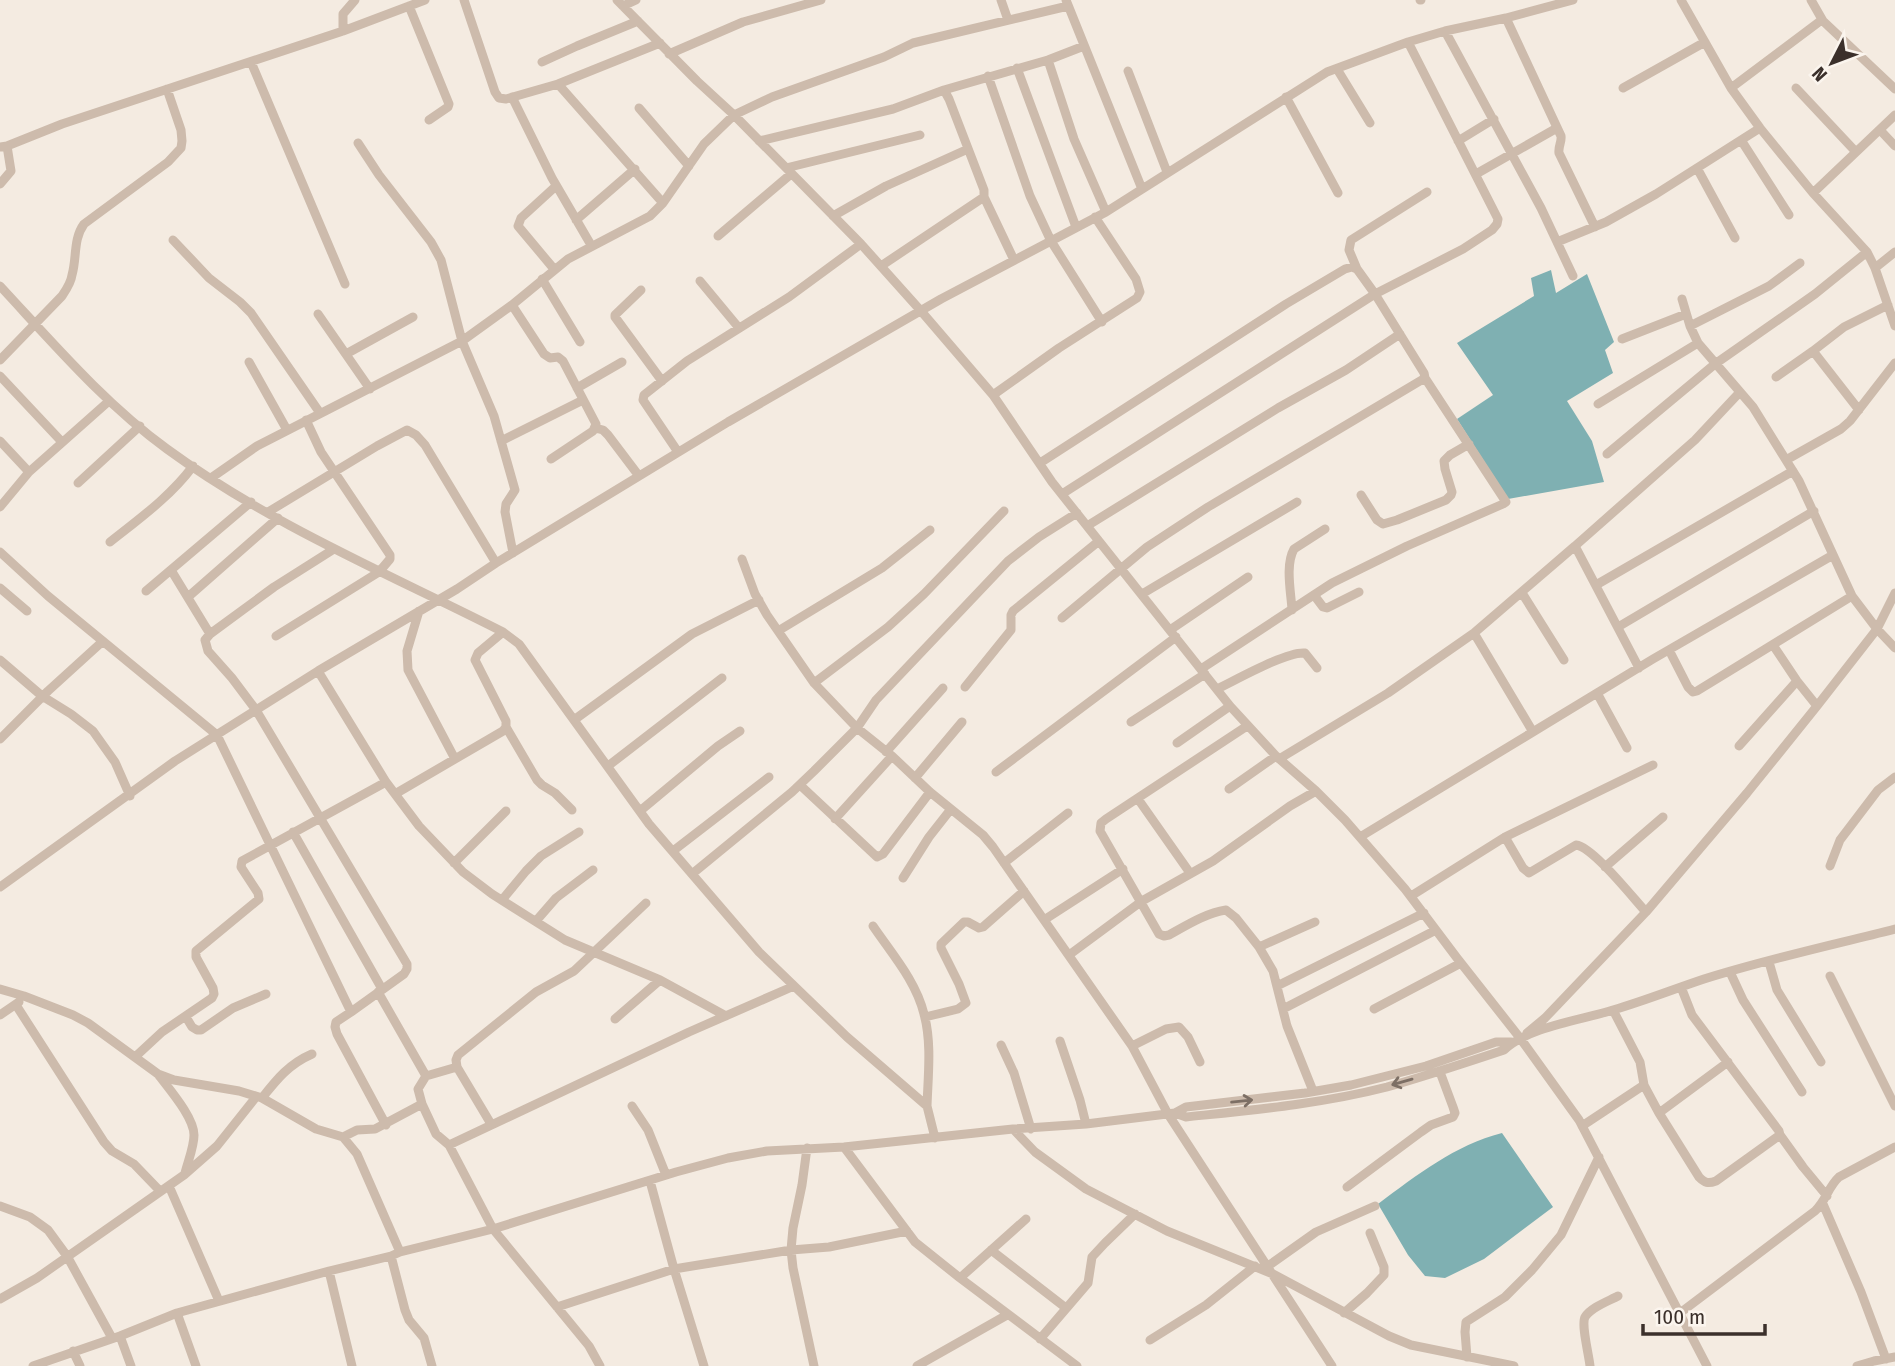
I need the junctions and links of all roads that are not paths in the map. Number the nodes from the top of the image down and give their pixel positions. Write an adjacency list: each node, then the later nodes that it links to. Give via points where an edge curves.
1 (355, 0): 17 (street, via 344,14)
2 (425, 0): 12 (street)
3 (464, 0): 38 (street, via 495,92 499,98)
4 (636, 0): 10 (street)
5 (821, 0): 23 (street, via 743,22)
6 (1001, 0): 14 (street)
7 (1573, 0): 13 (street)
8 (1681, 0): 20 (street)
9 (1811, 0): 16 (street)
10 (620, 3): 15 (street)
11 (1067, 3): 14 (street); 22 (street)
12 (409, 6): 17 (street); 44 (street, via 449,104)
13 (1506, 18): 18 (street); 46 (street)
14 (1008, 20): 41 (street, via 912,43)
15 (638, 21): 21 (street); 26 (street)
16 (1823, 21): 33 (street); 36 (street)
17 (343, 31): 25 (street)
18 (1445, 31): 19 (street); 43 (street)
19 (1408, 42): 28 (street); 52 (street)
20 (1705, 42): 32 (street); 33 (street)
21 (660, 43): 23 (street); 31 (street)
22 (1084, 46): 24 (street); 67 (street)
23 (670, 54): 41 (street)
24 (1048, 60): 27 (street); 73 (street, via 1074,139)
25 (251, 62): 34 (street); 98 (street)
26 (542, 62)
27 (1017, 68): 30 (street); 78 (street)
28 (1337, 69): 39 (street); 45 (street)
29 (1128, 71): 63 (street)
30 (988, 76): 37 (street); 83 (street, via 1030,196)
31 (558, 84): 38 (street); 61 (street)
32 (1623, 88)
33 (1731, 88): 47 (street)
34 (167, 89): 55 (street); 110 (street, via 181,130 181,148 84,224 76,238 72,279)
35 (1796, 89): 57 (street)
36 (1895, 89)
37 (944, 90): 51 (street, via 893,109); 56 (street)
38 (512, 97): 66 (street)
39 (1286, 97): 63 (street); 70 (street)
40 (639, 108): 59 (street)
41 (734, 114): 51 (street); 59 (street)
42 (1895, 115): 48 (street)
43 (1494, 119): 52 (street); 58 (street)
44 (429, 120)
45 (1370, 123)
46 (1557, 128): 58 (street); 79 (street, via 1562,140 1559,153)
47 (1760, 128): 50 (street); 69 (street)
48 (1880, 130): 54 (street); 57 (street)
49 (920, 135): 62 (street)
50 (1741, 140): 60 (street); 74 (street)
51 (760, 141): 62 (street)
52 (1458, 141): 64 (street)
53 (358, 143): 116 (street, via 437,251)
54 (1895, 146)
55 (3, 147): 65 (street, via 11,172)
56 (968, 149): 71 (street); 75 (street)
57 (1856, 152): 69 (street)
58 (1513, 153): 64 (street); 84 (street)
59 (689, 166): 72 (street)
60 (1696, 168): 79 (street); 81 (street)
61 (635, 169): 72 (street); 77 (street)
62 (789, 171): 75 (street); 80 (street)
63 (1167, 172): 67 (street)
64 (1476, 174): 101 (street, via 1498,219 1492,230)
65 (0, 184)
66 (556, 186): 77 (street); 93 (street, via 518,226)
67 (1142, 189): 73 (street)
68 (1427, 192): 94 (street, via 1351,240 1349,250)
69 (1813, 192): 87 (street)
70 (1338, 193)
71 (984, 197): 89 (street); 91 (street)
72 (663, 203): 86 (street, via 638,223)
73 (1106, 212): 76 (street)
74 (1789, 215)
75 (833, 216): 85 (street)
76 (1096, 217): 78 (street); 109 (street, via 1140,292)
77 (576, 220): 86 (street)
78 (1076, 227): 83 (street)
79 (1595, 227): 84 (street)
80 (718, 236)
81 (1735, 238)
82 (173, 240): 138 (street, via 251,313)
83 (1051, 241): 89 (street); 109 (street)
84 (1557, 242): 95 (street)
85 (860, 244): 91 (street); 113 (street)
86 (591, 245): 93 (street)
87 (1867, 252): 92 (street); 125 (street)
88 (1895, 252): 92 (street)
89 (1014, 260): 105 (street)
90 (1800, 263): 111 (street, via 1769,286)
91 (881, 266): 105 (street)
92 (1875, 268): 104 (street)
93 (554, 269): 96 (street)
94 (1357, 269): 101 (street); 151 (street, via 1345,269 1286,304)
95 (1573, 276)
96 (542, 279): 103 (street); 117 (street)
97 (700, 281): 113 (street)
98 (345, 284)
99 (0, 286): 110 (street)
100 (641, 290): 129 (street, via 615,317)
101 (1375, 294): 114 (street); 159 (street)
102 (1682, 299): 107 (street)
103 (512, 305): 116 (street); 130 (street, via 544,354 563,361)
104 (1888, 305): 112 (street); 119 (street, via 1851,323)
105 (921, 311): 133 (street); 147 (street)
106 (318, 314): 120 (street)
107 (1686, 314): 111 (street); 115 (street)
108 (413, 317): 120 (street)
109 (1102, 322): 133 (street)
110 (35, 323): 121 (street); 135 (street)
111 (1690, 326): 118 (street)
112 (1895, 326)
113 (739, 328): 129 (street)
114 (1400, 334): 128 (street); 169 (street)
115 (1622, 339)
116 (462, 341): 131 (street); 145 (street)
117 (580, 342)
118 (1698, 343): 125 (street); 136 (street)
119 (1813, 351): 127 (street); 137 (street)
120 (346, 354): 131 (street)
121 (0, 360)
122 (249, 362): 142 (street)
123 (622, 362): 130 (street)
124 (1895, 363): 137 (street)
125 (1715, 364): 132 (street); 148 (street)
126 (0, 376): 144 (street)
127 (1776, 377)
128 (1425, 378): 146 (street); 181 (street, via 1208,507)
129 (662, 381): 147 (street, via 643,400)
130 (577, 388): 134 (street)
131 (370, 389): 138 (street)
132 (1740, 392): 150 (street); 174 (street, via 1695,440)
133 (993, 395): 151 (street)
134 (583, 400): 141 (street); 145 (street)
135 (109, 401): 140 (street); 144 (street)
136 (1598, 404)
137 (1859, 410): 150 (street, via 1841,429)
138 (320, 413): 139 (street)
139 (306, 420): 142 (street); 155 (street)
140 (140, 426): 152 (street); 158 (street)
141 (595, 428): 149 (street); 156 (street, via 608,435)
142 (288, 430): 157 (street)
143 (0, 441): 154 (street)
144 (62, 442): 154 (street)
145 (501, 442): 177 (street, via 515,490 505,512)
146 (1469, 444): 160 (street, via 1444,461 1452,492 1446,500 1383,524); 192 (street, via 1505,499 1503,505 1366,565)
147 (678, 452): 156 (street)
148 (1607, 454)
149 (551, 459)
150 (1786, 460): 153 (street)
151 (1040, 463): 159 (street)
152 (193, 466): 157 (street); 173 (street)
153 (1793, 471): 165 (street); 185 (street)
154 (29, 472): 163 (street)
155 (334, 472): 166 (street); 180 (street, via 403,432 412,432 425,445); 183 (street, via 390,555)
156 (639, 476): 177 (street)
157 (211, 478): 161 (street)
158 (78, 484)
159 (1062, 494): 167 (street)
160 (1361, 495)
161 (251, 502): 166 (street); 182 (street)
162 (1297, 502): 191 (street)
163 (0, 507)
164 (1004, 511): 221 (street, via 888,627)
165 (1814, 511): 178 (street); 201 (street)
166 (268, 512): 168 (street)
167 (1077, 513): 169 (street); 235 (street, via 1008,561 876,700)
168 (278, 518): 175 (street); 194 (street)
169 (1087, 526): 172 (street)
170 (1325, 529): 197 (street, via 1292,553)
171 (929, 530): 203 (street, via 882,568)
172 (1099, 541): 181 (street); 222 (street, via 1013,611 1011,630)
173 (110, 542)
174 (1575, 546): 185 (street); 189 (street)
175 (334, 549): 183 (street); 207 (street)
176 (0, 552): 209 (street)
177 (513, 553): 180 (street)
178 (1833, 555): 193 (street); 212 (street)
179 (742, 559): 196 (street)
180 (496, 563): 195 (street)
181 (1121, 569): 191 (street); 200 (street)
182 (171, 570): 187 (street); 194 (street)
183 (379, 572): 195 (street); 208 (street)
184 (1248, 577): 205 (street)
185 (1596, 585): 201 (street)
186 (0, 589): 198 (street)
187 (146, 591)
188 (1359, 592): 192 (street, via 1327,608)
189 (1522, 593): 206 (street); 214 (street)
190 (1895, 593): 202 (street)
191 (1142, 594): 205 (street)
192 (1314, 595): 197 (street)
193 (1852, 596): 202 (street); 210 (street)
194 (188, 597): 207 (street)
195 (438, 600): 199 (street); 204 (street)
196 (759, 600): 203 (street); 230 (street, via 692,634)
197 (1292, 610): 218 (street)
198 (27, 611)
199 (419, 611): 217 (street); 245 (street, via 407,651 408,670)
200 (1062, 618)
201 (1618, 627): 216 (street)
202 (1877, 629): 211 (street); 228 (street)
203 (778, 631): 221 (street)
204 (503, 632): 230 (street, via 519,644); 234 (street, via 475,660)
205 (1173, 633): 218 (street); 248 (street)
206 (1474, 633): 237 (street); 244 (street, via 1388,693)
207 (210, 634): 229 (street, via 205,640 208,651)
208 (276, 636)
209 (103, 641): 226 (street); 239 (street)
210 (1773, 645): 212 (street, via 1693,692); 220 (street)
211 (1895, 648)
212 (1669, 650): 216 (street)
213 (0, 660): 226 (street)
214 (1564, 660)
215 (1317, 668): 224 (street, via 1305,653 1298,653)
216 (1639, 668): 225 (street)
217 (318, 671): 229 (street); 252 (street)
218 (1203, 672): 224 (street); 232 (street)
219 (722, 678): 247 (street)
220 (1797, 681): 228 (street); 241 (street)
221 (814, 683): 235 (street)
222 (965, 687)
223 (943, 688): 243 (street)
224 (1217, 689): 227 (street)
225 (1597, 694): 237 (street); 242 (street)
226 (42, 696): 238 (street); 258 (street, via 93,731 115,762)
227 (1230, 706): 233 (street); 240 (street)
228 (1817, 706): 289 (street)
229 (256, 710): 239 (street); 266 (street)
230 (574, 720): 247 (street)
231 (962, 722): 251 (street)
232 (1131, 722)
233 (1247, 726): 244 (street); 259 (street)
234 (506, 727): 245 (street); 261 (street, via 537,780)
235 (857, 728): 243 (street); 253 (street)
236 (740, 731): 263 (street)
237 (1533, 732): 270 (street)
238 (2, 733)
239 (217, 734): 258 (street); 272 (street)
240 (1177, 743)
241 (1740, 746)
242 (1627, 748)
243 (889, 754): 251 (street); 267 (street)
244 (1278, 758): 254 (street); 255 (street)
245 (455, 759): 257 (street)
246 (1653, 765): 271 (street)
247 (608, 766): 263 (street)
248 (996, 772)
249 (769, 777): 273 (street)
250 (1895, 777): 276 (street, via 1878,790 1840,840)
251 (915, 778): 256 (street)
252 (386, 782): 257 (street); 266 (street)
253 (800, 785): 267 (street); 281 (street)
254 (1229, 789)
255 (1316, 790): 270 (street); 280 (street)
256 (930, 792): 260 (street); 267 (street, via 880,857 872,855)
257 (395, 794): 274 (street)
258 (130, 796): 283 (street)
259 (1138, 799): 278 (street, via 1100,827); 280 (street)
260 (951, 808): 275 (street, via 983,835); 282 (street)
261 (572, 810)
262 (506, 811): 274 (street)
263 (640, 811): 273 (street)
264 (1068, 813): 275 (street)
265 (1663, 817): 277 (street)
266 (320, 818): 268 (street); 309 (street, via 407,964 404,974)
267 (835, 819)
268 (293, 832): 272 (street); 309 (street)
269 (579, 832): 286 (street, via 536,860)
270 (1360, 837): 285 (street)
271 (1504, 837): 277 (street, via 1529,873 1579,844); 285 (street)
272 (271, 845): 316 (street); 319 (street, via 240,863 259,900 196,951 214,994)
273 (673, 851): 281 (street)
274 (454, 863): 286 (street)
275 (1004, 863): 284 (street)
276 (1830, 866)
277 (1605, 867): 289 (street)
278 (1123, 869): 287 (street); 291 (street)
279 (593, 870): 292 (street, via 556,898)
280 (1190, 873): 287 (street)
281 (692, 874): 305 (street)
282 (903, 878)
283 (0, 887)
284 (1024, 891): 291 (street); 320 (street, via 983,927 964,922 941,944 966,1003)
285 (1411, 896): 290 (street)
286 (502, 900): 292 (street)
287 (1142, 901): 297 (street, via 1164,936 1226,910); 299 (street)
288 (646, 903): 298 (street)
289 (1646, 912): 322 (street, via 1545,1018)
290 (1423, 913): 296 (street); 306 (street)
291 (1044, 920): 299 (street)
292 (536, 921): 298 (street)
293 (1315, 922): 297 (street)
294 (873, 926): 320 (street, via 905,970)
295 (1895, 929): 300 (street)
296 (1436, 930): 301 (street); 313 (street)
297 (1259, 947): 306 (street)
298 (593, 952): 304 (street); 331 (street, via 574,971 536,992 458,1055)
299 (1069, 955): 325 (street)
300 (1769, 962): 302 (street); 330 (street, via 1777,990)
301 (1461, 963): 314 (street); 322 (street)
302 (1730, 972): 307 (street); 337 (street)
303 (1830, 976): 341 (street)
304 (660, 980): 318 (street); 321 (street)
305 (794, 986): 318 (street); 340 (street)
306 (1277, 986): 313 (street)
307 (1681, 987): 315 (street); 329 (street, via 1692,1015)
308 (0, 989): 311 (street)
309 (380, 991): 316 (street); 334 (street)
310 (266, 994): 319 (street, via 233,1007 201,1030 192,1027)
311 (24, 996): 312 (street); 327 (street, via 88,1023)
312 (16, 1005): 317 (street); 363 (street, via 104,1142)
313 (1283, 1009): 336 (street)
314 (1374, 1009)
315 (1613, 1010): 322 (street); 335 (street, via 1640,1062)
316 (351, 1012): 347 (street, via 336,1022 337,1034)
317 (0, 1015)
318 (726, 1016): 345 (street)
319 (186, 1017): 327 (street)
320 (925, 1017): 340 (street)
321 (615, 1019)
322 (1516, 1040): 332 (street, via 1504,1049); 336 (street); 348 (street)
323 (1060, 1041): 346 (street)
324 (1001, 1045): 350 (street)
325 (1132, 1046): 328 (street, via 1179,1027); 343 (street)
326 (313, 1055): 338 (street, via 297,1061)
327 (135, 1056): 333 (street)
328 (1200, 1062)
329 (1728, 1062): 344 (street); 351 (street)
330 (1821, 1062)
331 (457, 1067): 334 (street); 345 (street)
332 (1440, 1072): 343 (street, one-way to 343, via 1297,1104 1186,1117); 362 (street, via 1453,1117 1420,1132)
333 (158, 1074): 338 (street); 359 (street, via 194,1130)
334 (426, 1076): 339 (street, via 418,1089)
335 (1644, 1085): 344 (street); 348 (street)
336 (1313, 1091): 343 (street, one-way to 336, via 1186,1107)
337 (1802, 1091)
338 (259, 1098): 352 (street, via 316,1129); 359 (street)
339 (422, 1104): 347 (street); 354 (street, via 436,1134)
340 (927, 1106): 353 (street)
341 (1895, 1106)
342 (632, 1107): 360 (street, via 648,1130)
343 (1171, 1113): 346 (street); 378 (street)
344 (1659, 1113): 351 (street, via 1699,1177 1709,1183)
345 (491, 1124): 354 (street)
346 (1086, 1124): 350 (street)
347 (386, 1125): 352 (street)
348 (1582, 1126): 358 (street)
349 (1013, 1129): 350 (street); 353 (street); 367 (street, via 1035,1153 1086,1189)
350 (1031, 1129)
351 (1780, 1135): 364 (street)
352 (343, 1137): 374 (street, via 357,1154)
353 (935, 1138): 355 (street)
354 (449, 1145): 369 (street)
355 (844, 1147): 357 (street); 370 (street)
356 (1895, 1147): 364 (street, via 1839,1177)
357 (807, 1148): 360 (street, via 728,1158); 372 (street)
358 (1599, 1157): 388 (street); 394 (street, via 1561,1236 1504,1297 1466,1321)
359 (184, 1175): 363 (street)
360 (666, 1175): 361 (street)
361 (650, 1181): 369 (street); 377 (street)
362 (1348, 1186)
363 (164, 1189): 375 (street); 383 (street)
364 (1825, 1200): 388 (street); 395 (street)
365 (0, 1206): 375 (street, via 30,1217 48,1230)
366 (1375, 1206): 378 (street, via 1316,1232)
367 (1135, 1214): 376 (street); 385 (street, via 1092,1258 1088,1283)
368 (1026, 1219): 373 (street)
369 (493, 1229): 374 (street); 384 (street)
370 (907, 1231): 372 (street); 380 (street)
371 (1370, 1233): 387 (street, via 1384,1275)
372 (792, 1250): 377 (street); 404 (street)
373 (991, 1250): 380 (street); 385 (street)
374 (396, 1254): 379 (street); 401 (street, via 404,1310 424,1338)
375 (67, 1256): 382 (street); 390 (street)
376 (1255, 1266): 378 (street); 392 (street, via 1206,1305)
377 (674, 1269): 384 (street); 403 (street)
378 (1270, 1270): 387 (street); 407 (street)
379 (329, 1271): 383 (street); 400 (street)
380 (960, 1278): 389 (street)
381 (1618, 1296): 409 (street, via 1585,1317)
382 (0, 1299)
383 (219, 1301): 386 (street)
384 (557, 1307): 402 (street)
385 (1066, 1308): 391 (street)
386 (177, 1312): 390 (street); 399 (street)
387 (1344, 1313): 394 (street, via 1411,1345)
388 (1680, 1313): 410 (street)
389 (1007, 1315): 391 (street); 405 (street)
390 (116, 1337): 393 (street); 398 (street)
391 (1040, 1339): 406 (street)
392 (1150, 1339)
393 (73, 1351): 396 (street); 397 (street)
394 (1467, 1357): 408 (street)
395 (1890, 1358): 411 (street)
396 (33, 1366)
397 (80, 1366)
398 (131, 1366)
399 (196, 1366)
400 (352, 1366)
401 (432, 1366)
402 (600, 1366)
403 (704, 1366)
404 (814, 1366)
405 (918, 1366)
406 (1077, 1366)
407 (1332, 1366)
408 (1514, 1366)
409 (1590, 1366)
410 (1707, 1366)
411 (1857, 1366)

